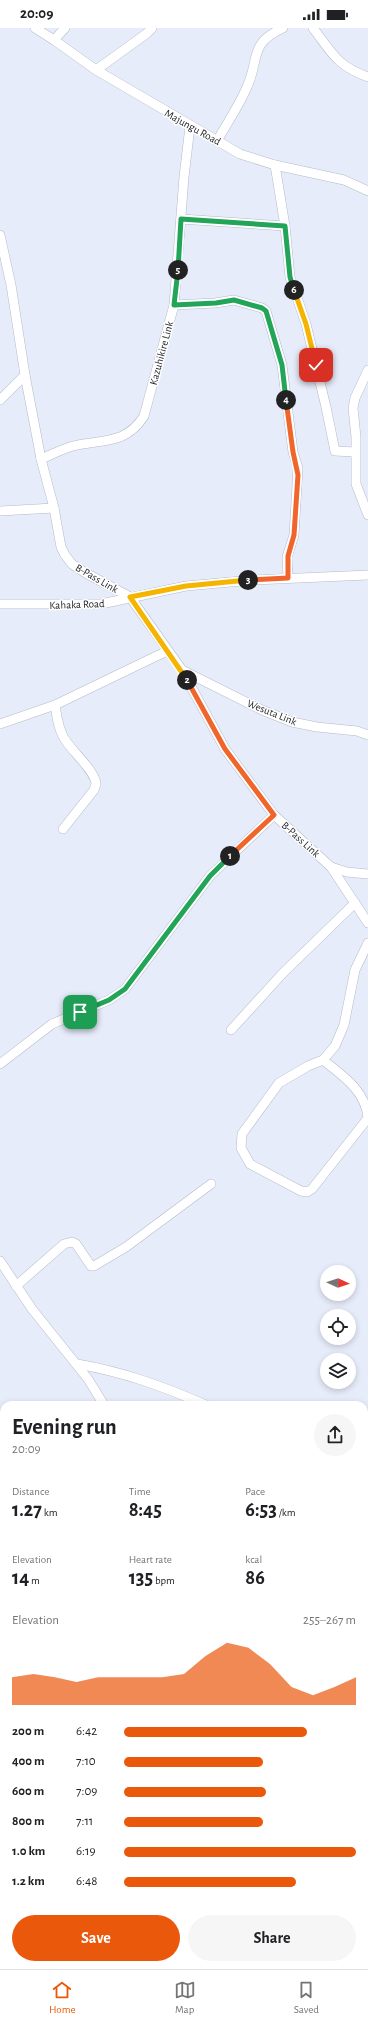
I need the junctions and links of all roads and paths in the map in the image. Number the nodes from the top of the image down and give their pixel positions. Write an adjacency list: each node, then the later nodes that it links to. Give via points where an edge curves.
1 (35, 28): 6 (street, Majungu Road)
2 (66, 28): 6 (street)
3 (152, 28): 7 (street)
4 (283, 28): 10 (street, via 266,37 260,44 247,87)
5 (313, 28): 8 (street, via 340,63)
6 (54, 40): 7 (street, Majungu Road)
7 (96, 70): 9 (street, Majungu Road)
8 (368, 77)
9 (190, 126): 10 (street, Majungu Road); 13 (street, Kazuhikire Link)
10 (217, 141): 11 (street, Majungu Road, via 240,154)
11 (275, 165): 12 (street, Majungu Road, via 344,180); 14 (street)
12 (368, 191)
13 (181, 219): 14 (street); 16 (street, Kazuhikire Link)
14 (285, 226): 20 (street, via 290,277 306,324 334,451)
15 (0, 235): 18 (street, B-Pass Link)
16 (174, 305): 21 (street, Kazuhikire Link, via 144,416 136,428 114,439 68,447); 26 (street, via 234,300 266,311 282,365 293,452 298,468 294,535 288,556)
17 (368, 370): 20 (street, via 353,408)
18 (25, 375): 19 (street); 21 (street, B-Pass Link)
19 (0, 400)
20 (356, 452): 24 (street, via 356,484)
21 (41, 460): 22 (street, B-Pass Link)
22 (54, 508): 23 (street); 27 (street, B-Pass Link, via 61,547 72,564)
23 (0, 511)
24 (368, 515)
25 (368, 575): 26 (street, Kahaka Road)
26 (288, 578): 27 (street, Kahaka Road, via 186,586)
27 (130, 597): 28 (street, Kahaka Road, via 101,604); 29 (street, B-Pass Link)
28 (0, 604)
29 (168, 651): 30 (street, B-Pass Link); 31 (street)
30 (182, 670): 33 (street, Wesuta Link, via 292,722); 34 (street, B-Pass Link, via 225,749)
31 (55, 705): 32 (street); 35 (street, via 58,725 64,739 93,775 96,784)
32 (0, 724)
33 (368, 735)
34 (274, 815): 36 (street, B-Pass Link); 43 (street, via 210,876 125,989 109,1000 52,1024)
35 (63, 829)
36 (331, 867): 37 (street, B-Pass Link); 38 (street)
37 (368, 874)
38 (355, 903): 39 (street); 41 (street, via 282,974)
39 (368, 923)
40 (368, 943): 42 (street, via 355,970 340,1038 329,1055)
41 (231, 1030)
42 (322, 1060): 44 (street, via 355,1088 368,1112); 44 (street, via 279,1083 242,1134 241,1148 244,1157 250,1164 307,1192)
43 (0, 1064)
44 (367, 1124)
45 (211, 1184): 47 (street, via 126,1247 94,1266 91,1266 76,1244 68,1242)
46 (0, 1261): 47 (street)
47 (16, 1286): 48 (street, via 64,1351)
48 (77, 1364): 49 (street); 50 (street, via 138,1378)
49 (102, 1401)
50 (195, 1401)

